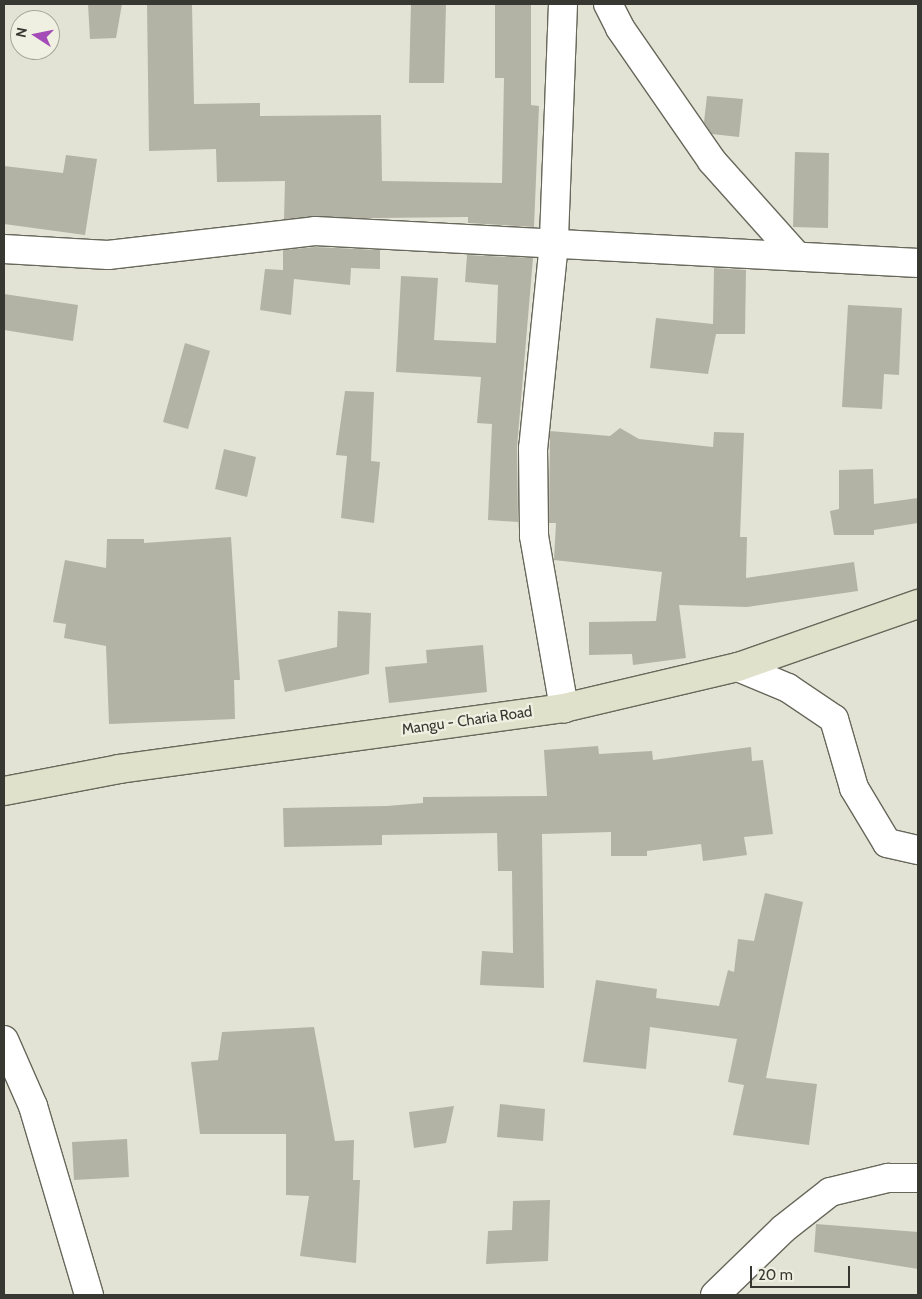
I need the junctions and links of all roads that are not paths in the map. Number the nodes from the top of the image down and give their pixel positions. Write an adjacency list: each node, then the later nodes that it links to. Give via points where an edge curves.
1 (563, 4): 3 (street)
2 (608, 4): 5 (street, via 620,28 712,161)
3 (554, 243): 4 (street, via 316,231 108,256); 5 (street); 9 (street, via 533,448 534,536)
4 (4, 250)
5 (797, 256): 6 (street)
6 (918, 263)
7 (918, 604): 8 (street, Mangu - Charia Road)
8 (738, 667): 9 (street, Mangu - Charia Road); 11 (street, via 788,688 834,719 854,788 887,843)
9 (564, 708): 10 (street, Mangu - Charia Road, via 118,769)
10 (4, 790)
11 (918, 850)
12 (4, 1040): 14 (street, via 33,1106)
13 (918, 1178): 15 (street, via 888,1178 830,1192 783,1229)
14 (89, 1295)
15 (715, 1295)

